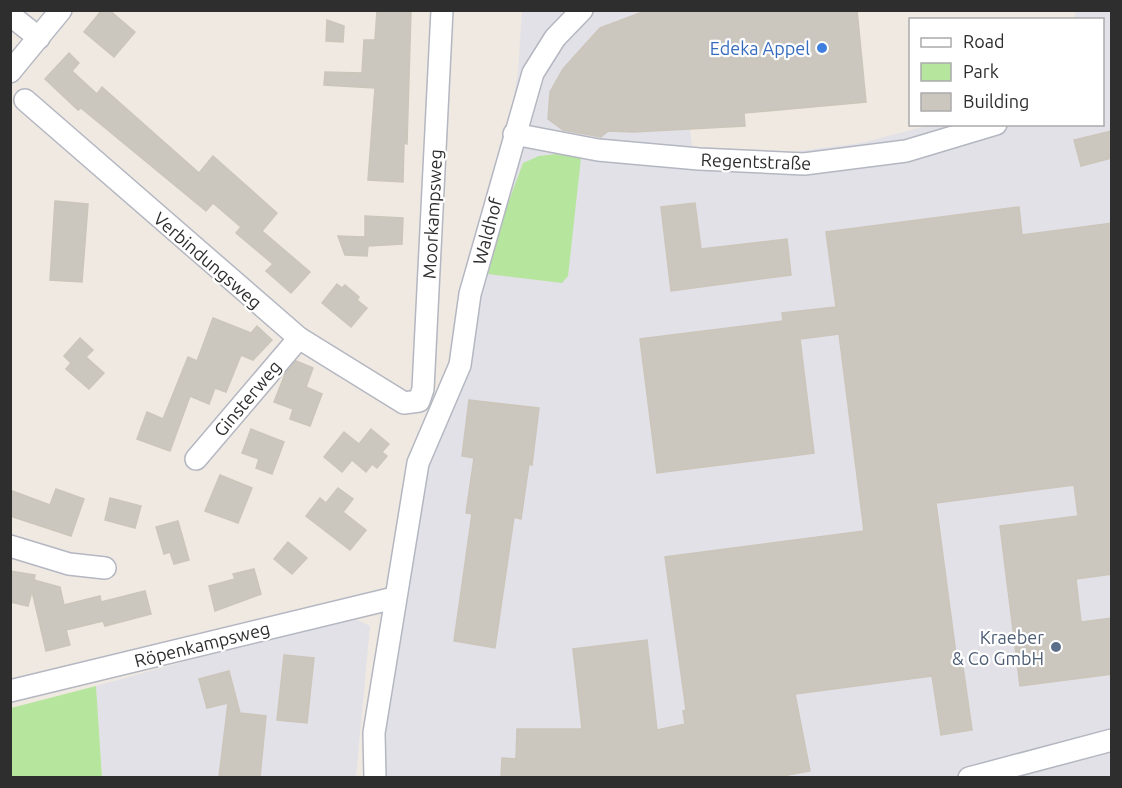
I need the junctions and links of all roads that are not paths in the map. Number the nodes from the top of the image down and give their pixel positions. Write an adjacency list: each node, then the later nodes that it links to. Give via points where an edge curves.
1 (61, 10): 5 (street)
2 (442, 10): 11 (street, Moorkampsweg, via 423,389 419,401)
3 (582, 10): 9 (street, Waldhof, via 555,38 533,73)
4 (10, 15): 5 (street)
5 (39, 38): 6 (street)
6 (10, 72)
7 (25, 100): 10 (street, Verbindungsweg)
8 (989, 126): 9 (street, Regentstraße, via 906,151 804,164 609,151)
9 (514, 134): 15 (street, Waldhof, via 470,294 460,365 418,463)
10 (299, 338): 11 (street, Verbindungsweg); 12 (street, Ginsterweg)
11 (404, 403)
12 (196, 459)
13 (10, 546): 14 (street, via 69,564)
14 (105, 568)
15 (394, 598): 16 (street, Röpenkampsweg); 18 (street, via 374,733)
16 (10, 691)
17 (1112, 740): 19 (street)
18 (375, 777)
19 (969, 777)

